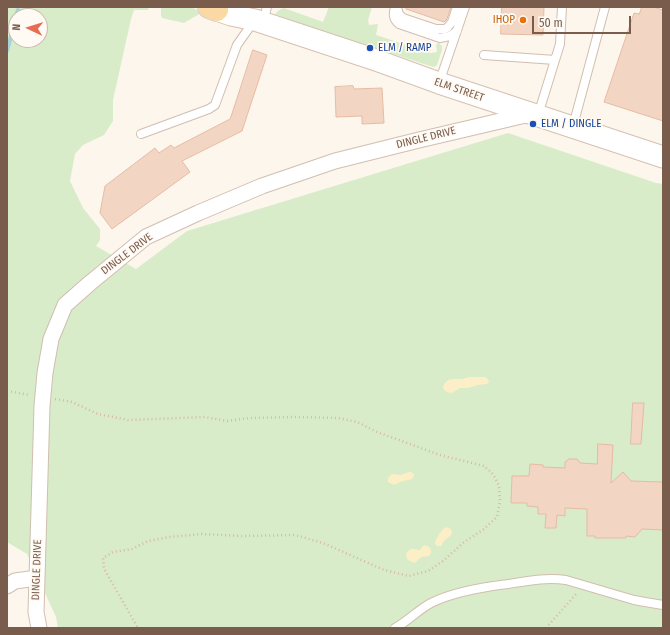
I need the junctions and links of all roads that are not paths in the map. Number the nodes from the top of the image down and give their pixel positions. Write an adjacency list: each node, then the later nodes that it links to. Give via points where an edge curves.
1 (396, 7): 2 (lane, via 403,18 440,30 448,28); 8 (lane, via 394,16 399,24 440,38)
2 (457, 7)
3 (465, 7): 8 (lane)
4 (562, 7): 10 (lane, via 560,44)
5 (605, 7): 13 (lane)
6 (214, 8): 7 (main road, ELM STREET, via 231,15)
7 (256, 14): 11 (main road, ELM STREET); 14 (lane, via 237,45 215,105)
8 (457, 31): 11 (lane)
9 (484, 55): 10 (lane)
10 (555, 60): 12 (lane)
11 (439, 83): 12 (main road, ELM STREET)
12 (534, 115): 13 (main road, ELM STREET); 16 (street, DINGLE DRIVE, via 335,161 262,186 146,237 65,305 51,339 45,373)
13 (572, 127): 15 (main road, ELM STREET)
14 (141, 134)
15 (663, 157)
16 (37, 578): 17 (street, via 15,581); 19 (street, DINGLE DRIVE, via 36,612)
17 (7, 586)
18 (663, 605): 20 (lane, via 634,600 557,578 542,579 473,590 441,599)
19 (39, 628)
20 (395, 628)

